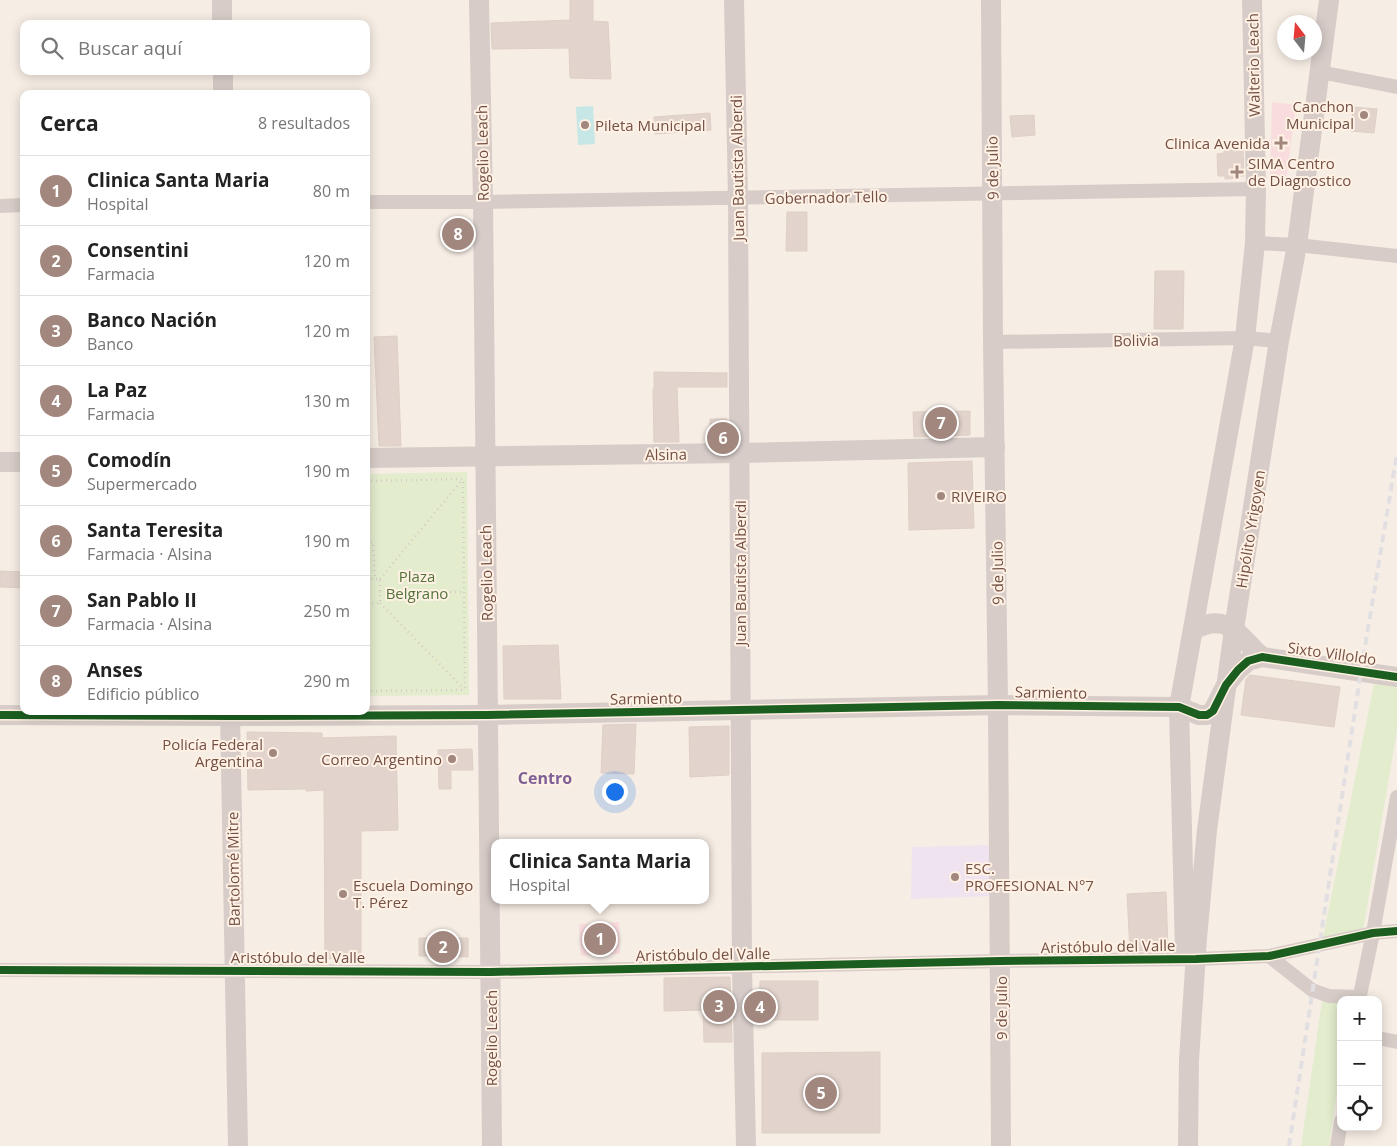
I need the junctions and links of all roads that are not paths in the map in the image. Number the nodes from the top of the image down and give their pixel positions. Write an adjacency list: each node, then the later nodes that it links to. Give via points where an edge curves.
1 (222, 0): 7 (street)
2 (479, 0): 16 (street, Rogelio Leach)
3 (734, 0): 14 (street, Juan Bautista Alberdi)
4 (991, 0): 13 (street, 9 de Julio)
5 (1252, 0): 12 (street, Walterio Leach)
6 (1329, 0): 8 (street, Hipólito Yrigoyen)
7 (222, 20)
8 (1320, 72): 10 (street); 20 (street, Hipólito Yrigoyen)
9 (223, 75): 11 (street)
10 (1397, 87)
11 (223, 90)
12 (1256, 189): 13 (street, Gobernador Tello); 19 (street, Hipólito Yrigoyen)
13 (993, 194): 14 (street, Gobernador Tello); 24 (street, 9 de Julio)
14 (738, 198): 16 (street, Gobernador Tello); 26 (street, Juan Bautista Alberdi)
15 (370, 202): 16 (street, Gobernador Tello)
16 (483, 202): 27 (street, Rogelio Leach)
17 (20, 205): 18 (street)
18 (0, 206)
19 (1255, 243): 20 (street); 22 (street, Hipólito Yrigoyen)
20 (1297, 245): 21 (street); 23 (street, Hipólito Yrigoyen)
21 (1397, 256)
22 (1245, 338): 23 (street, Bolivia); 24 (street, Bolivia); 32 (street, Hipólito Yrigoyen)
23 (1279, 341): 31 (street, Hipólito Yrigoyen)
24 (993, 342): 25 (street, 9 de Julio)
25 (995, 447): 26 (street, Alsina); 36 (street, 9 de Julio)
26 (740, 453): 27 (street, Alsina); 38 (street, Juan Bautista Alberdi)
27 (484, 456): 28 (street, Alsina); 43 (street, Rogelio Leach)
28 (370, 458)
29 (0, 462): 30 (street)
30 (20, 462)
31 (1234, 629): 32 (street, via 1224,623 1212,623); 33 (street); 35 (street, Hipólito Yrigoyen)
32 (1193, 630): 37 (street, Hipólito Yrigoyen)
33 (1262, 657): 34 (street, Sixto Villoldo); 35 (street, Sarmiento, via 1248,661)
34 (1397, 677)
35 (1226, 685): 37 (street, Sarmiento, via 1214,711 1207,715); 48 (street, Hipólito Yrigoyen)
36 (998, 705): 37 (street, Sarmiento); 38 (street, Sarmiento); 49 (street, 9 de Julio)
37 (1179, 707): 48 (street, Hipólito Yrigoyen)
38 (741, 710): 43 (street, Sarmiento); 50 (street, Juan Bautista Alberdi)
39 (0, 715): 40 (street, Sarmiento)
40 (20, 715)
41 (230, 715): 52 (street, Bartolomé Mitre)
42 (370, 715): 43 (street, Sarmiento)
43 (487, 715): 53 (street, Rogelio Leach)
44 (1397, 797): 46 (street)
45 (1397, 931): 46 (street, Aristóbulo del Valle)
46 (1373, 933): 47 (street, Aristóbulo del Valle); 54 (street)
47 (1269, 956): 48 (street, Aristóbulo del Valle); 55 (street, via 1312,990)
48 (1190, 959): 49 (street, Aristóbulo del Valle); 63 (street, Hipólito Yrigoyen)
49 (1000, 961): 50 (street, Aristóbulo del Valle); 62 (street, 9 de Julio)
50 (742, 966): 53 (street, Aristóbulo del Valle); 61 (street, Juan Bautista Alberdi)
51 (0, 970): 52 (street, Aristóbulo del Valle)
52 (235, 970): 53 (street, Aristóbulo del Valle); 59 (street, Bartolomé Mitre)
53 (490, 972): 60 (street, Rogelio Leach)
54 (1360, 996)
55 (1337, 997)
56 (1382, 1039): 57 (street)
57 (1397, 1042)
58 (1340, 1131): 64 (street)
59 (238, 1146)
60 (492, 1146)
61 (746, 1146)
62 (1001, 1146)
63 (1188, 1146)
64 (1337, 1146)

